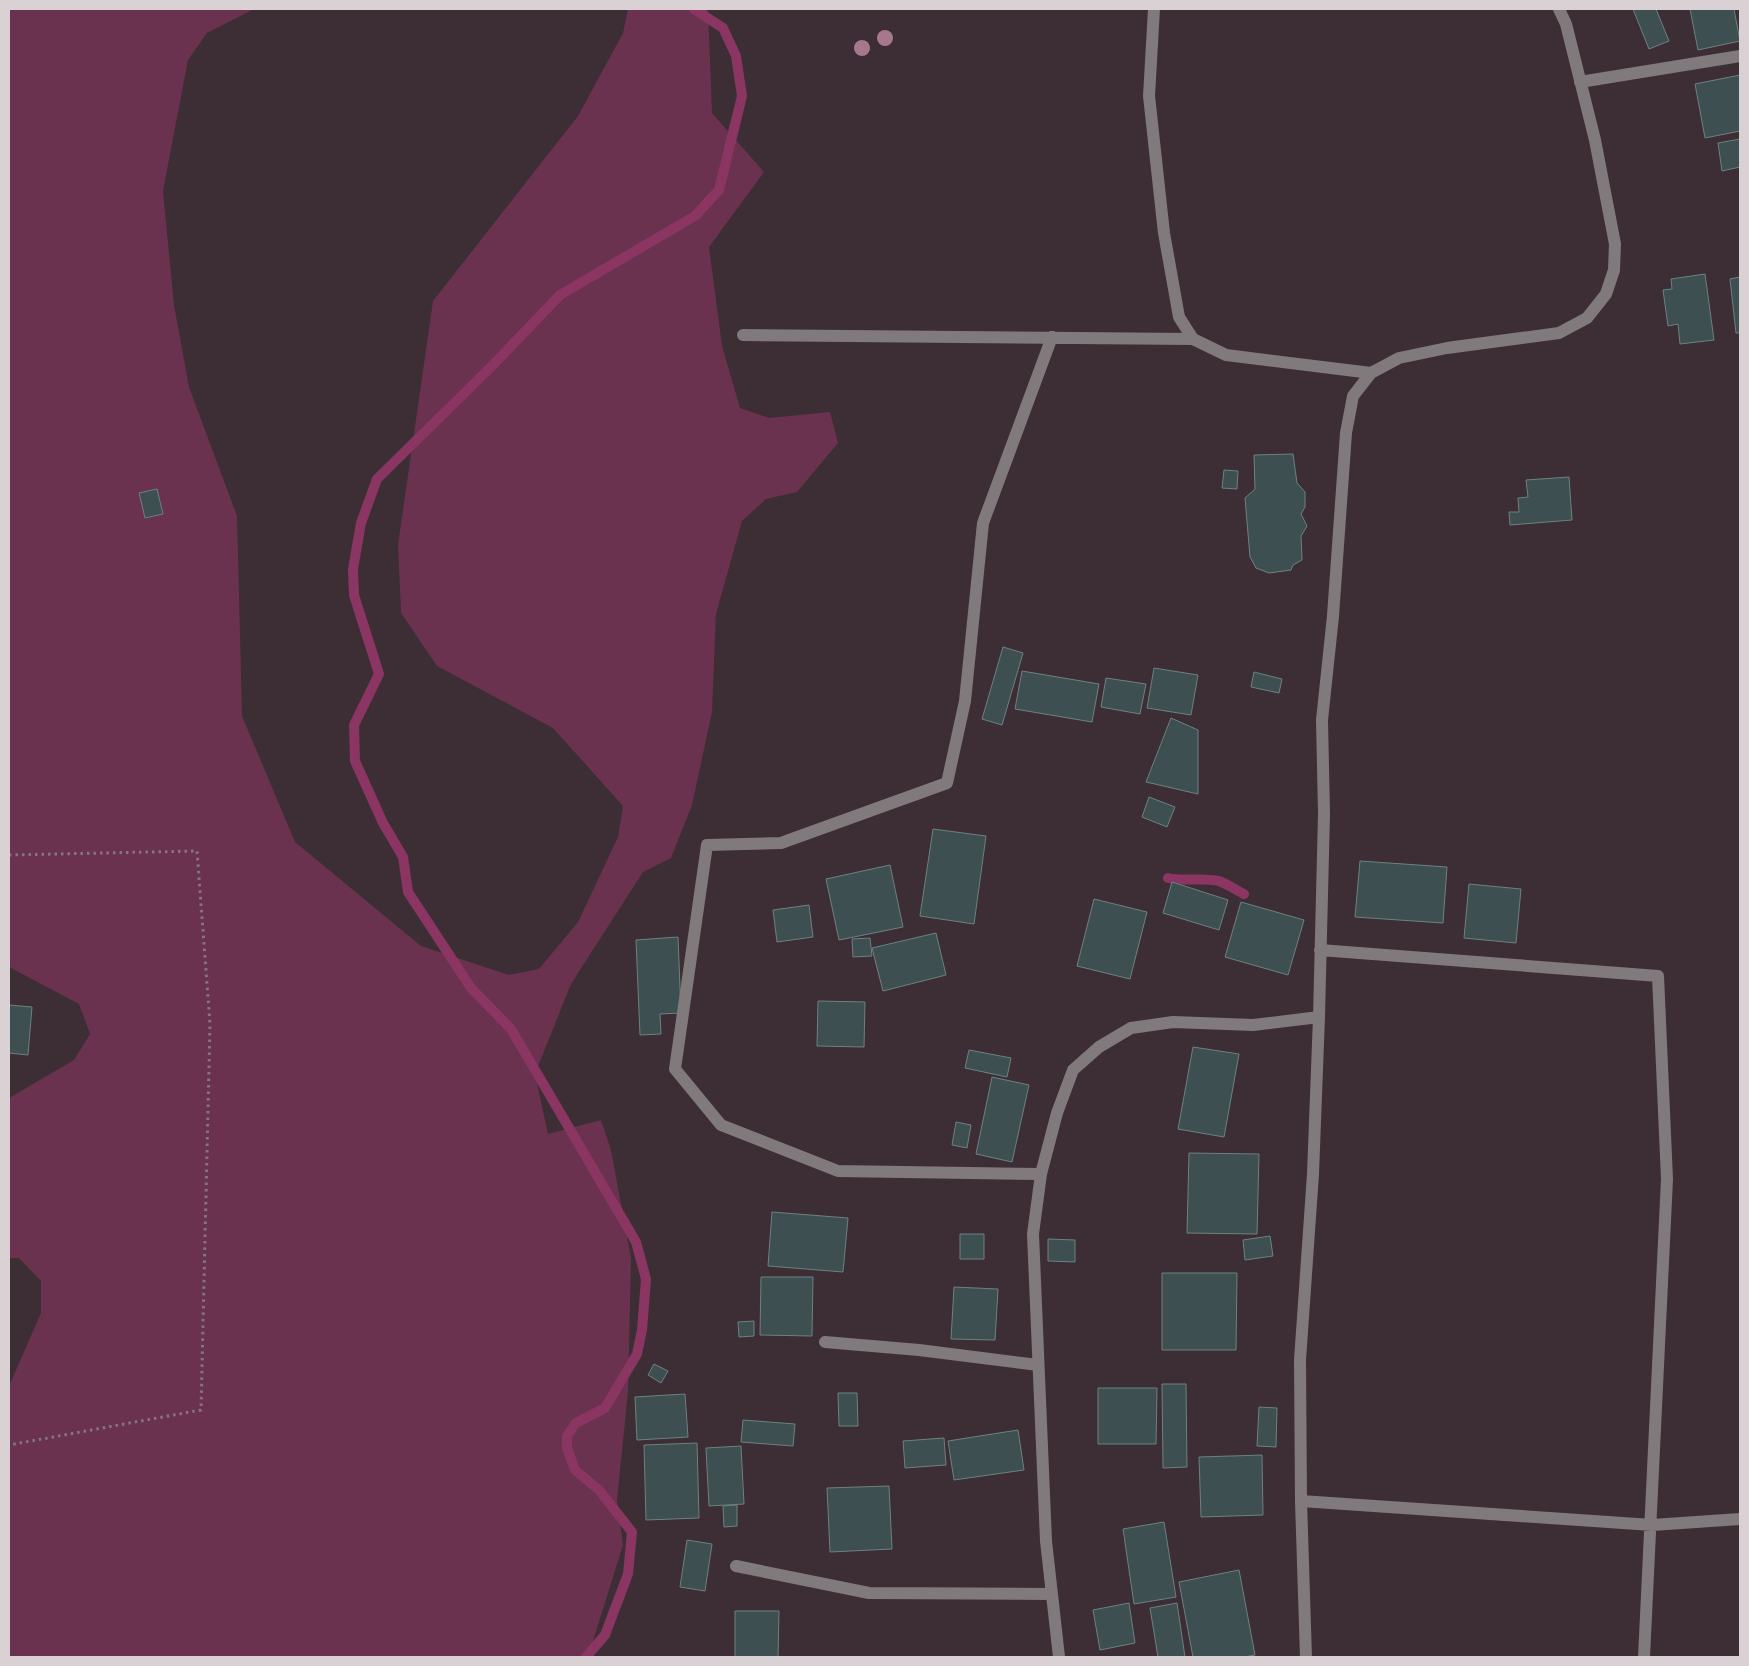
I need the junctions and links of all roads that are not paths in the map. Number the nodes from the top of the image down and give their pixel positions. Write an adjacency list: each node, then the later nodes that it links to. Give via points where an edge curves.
1 (1154, 9): 7 (street, via 1149,96 1164,233 1179,317)
2 (1559, 9): 4 (street, via 1566,24)
3 (1740, 56): 4 (street)
4 (1580, 82): 8 (street, via 1615,244 1614,270 1606,294 1586,318 1559,332 1399,358)
5 (743, 335): 6 (street)
6 (1052, 337): 7 (street); 11 (street, via 983,523 965,701 947,783 781,843 707,846 675,1069 721,1125 838,1171)
7 (1193, 339): 8 (street, via 1226,355)
8 (1371, 373): 9 (street, via 1353,396 1346,433 1322,720 1324,814)
9 (1320, 950): 10 (street); 16 (street, via 1658,976 1667,1179)
10 (1318, 1017): 11 (street, via 1253,1024 1172,1022 1131,1028 1099,1047 1073,1070 1057,1113); 14 (street, via 1313,1174 1300,1360)
11 (1041, 1174): 13 (street, via 1033,1234)
12 (825, 1342): 13 (street)
13 (1038, 1365): 18 (street)
14 (1301, 1501): 16 (street); 20 (street)
15 (1740, 1519): 16 (street)
16 (1652, 1525): 21 (street)
17 (736, 1566): 18 (street, via 870,1593)
18 (1051, 1594): 19 (street)
19 (1059, 1657)
20 (1306, 1657)
21 (1644, 1657)

